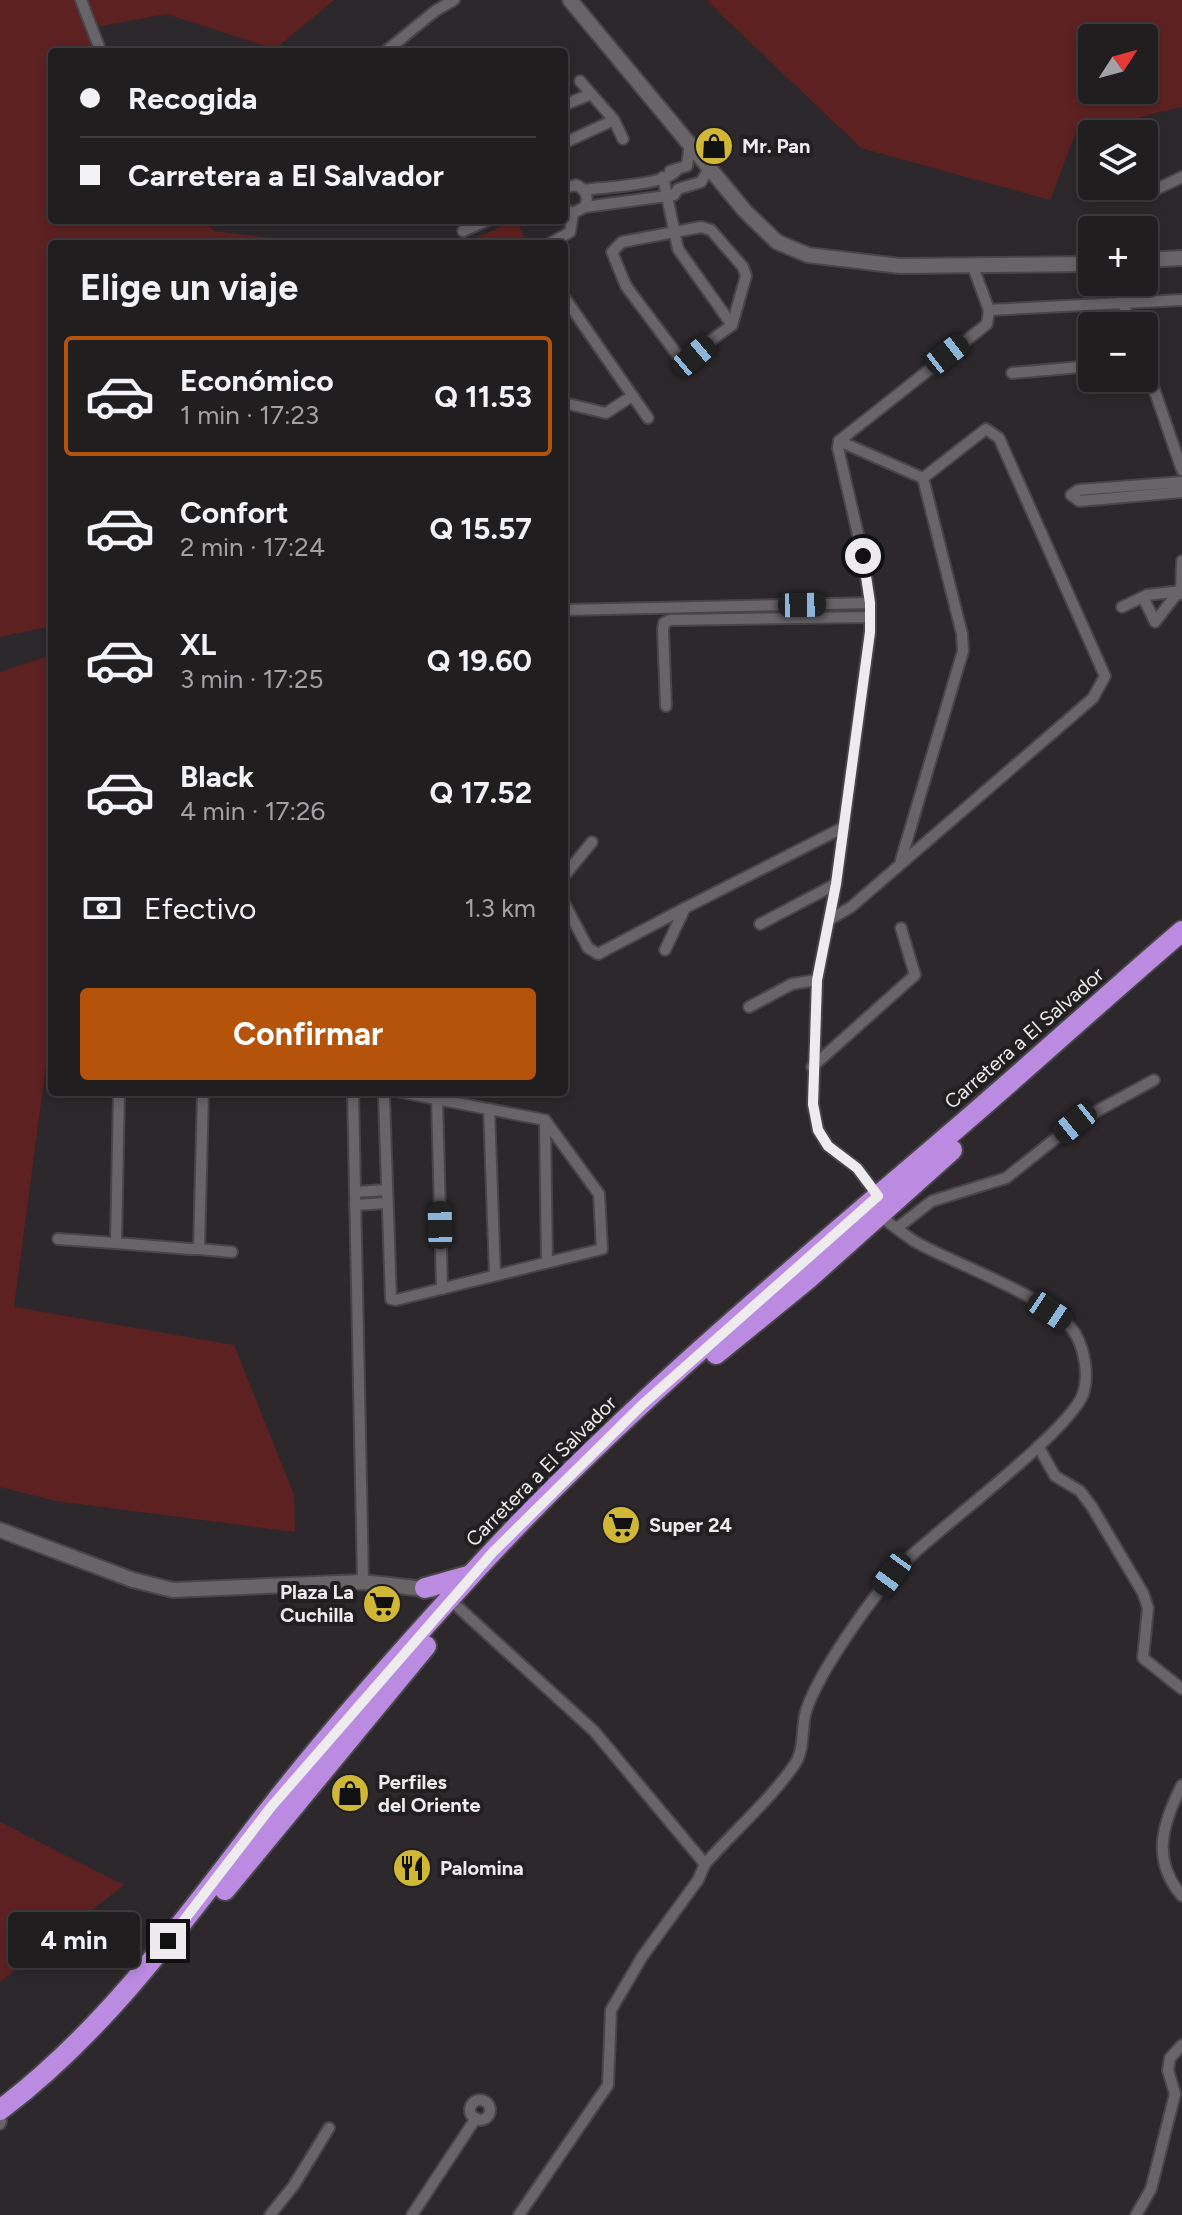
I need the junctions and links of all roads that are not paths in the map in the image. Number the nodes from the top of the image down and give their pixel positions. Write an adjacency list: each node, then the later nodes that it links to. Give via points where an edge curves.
1 (81, 0): 4 (street)
2 (454, 0): 5 (street)
3 (570, 0): 12 (street)
4 (99, 48)
5 (390, 48)
6 (580, 81): 7 (street)
7 (591, 94): 8 (street); 9 (street)
8 (568, 103)
9 (614, 120): 10 (street); 11 (street)
10 (623, 139)
11 (568, 141)
12 (690, 142): 13 (street); 14 (street)
13 (708, 164): 14 (street); 17 (street); 20 (street)
14 (676, 171): 17 (street); 19 (street); 21 (street)
15 (1182, 177): 18 (street)
16 (568, 184): 19 (street)
17 (693, 185): 20 (street); 21 (street)
18 (1158, 189)
19 (584, 190): 22 (street)
20 (729, 191): 30 (street, via 772,239 808,255 900,266)
21 (671, 196): 22 (street); 26 (street)
22 (585, 207): 23 (street)
23 (568, 211): 27 (street, via 570,232)
24 (479, 224): 25 (street)
25 (463, 231)
26 (677, 232): 38 (street, via 678,249); 38 (street, via 707,227 743,267 746,276); 38 (street, via 614,246 626,286 679,357 694,356)
27 (556, 240)
28 (1182, 258): 29 (street)
29 (1158, 259)
30 (972, 264): 31 (street); 36 (street)
31 (1078, 264)
32 (1120, 296): 35 (street)
33 (1182, 300): 35 (street)
34 (568, 303): 42 (street)
35 (1123, 304): 36 (street); 37 (street)
36 (989, 310): 45 (street, via 987,324)
37 (1126, 312)
38 (732, 325)
39 (1078, 367): 40 (street)
40 (1012, 373)
41 (1155, 392): 46 (street)
42 (632, 396): 43 (street, via 606,413); 44 (street)
43 (568, 404)
44 (648, 418)
45 (839, 441): 47 (street); 53 (street)
46 (1182, 470)
47 (923, 478): 60 (street, via 963,651); 60 (street, via 986,429 999,438 1105,676 1093,698)
48 (1182, 482): 49 (street, via 1078,490 1071,495 1079,501)
49 (1182, 492)
50 (1182, 561): 51 (street)
51 (1181, 593): 52 (street); 52 (street, via 1155,622)
52 (1143, 597): 54 (street)
53 (870, 603): 55 (street); 56 (street)
54 (1122, 607)
55 (568, 610)
56 (870, 617): 57 (street, via 670,620 663,630); 58 (street)
57 (666, 706)
58 (844, 827): 62 (street); 63 (street)
59 (592, 842): 61 (street)
60 (900, 862): 65 (street)
61 (568, 871)
62 (836, 884): 65 (street); 66 (street)
63 (685, 908): 64 (street, via 598,954 588,948); 70 (street)
64 (568, 910)
65 (829, 920): 71 (street)
66 (760, 924)
67 (901, 928): 73 (street, via 915,975)
68 (1182, 931): 87 (highway, Carretera a El Salvador)
69 (1182, 946): 87 (highway, Carretera a El Salvador)
70 (665, 950)
71 (817, 980): 72 (street, via 792,984); 73 (street)
72 (749, 1007)
73 (812, 1067): 87 (street, via 818,1130 828,1146 857,1168)
74 (1154, 1080): 87 (street, via 1075,1123 1006,1178)
75 (119, 1096): 90 (street)
76 (203, 1096): 91 (street)
77 (353, 1096): 84 (street)
78 (385, 1096): 83 (street)
79 (425, 1096): 80 (street)
80 (437, 1098): 81 (street); 96 (street)
81 (489, 1109): 82 (street); 94 (street)
82 (545, 1120): 93 (street); 93 (street, via 599,1194 603,1242 597,1252)
83 (386, 1190): 84 (street); 85 (street)
84 (355, 1192): 86 (street)
85 (386, 1203): 86 (street); 96 (street, via 391,1299)
86 (355, 1205): 100 (street)
87 (885, 1213): 88 (highway, Carretera a El Salvador); 95 (highway, Carretera a El Salvador); 97 (street, via 915,1241 1034,1301 1077,1336 1086,1378 1082,1396)
88 (850, 1220): 95 (highway, via 793,1277); 99 (highway, Carretera a El Salvador, via 621,1424)
89 (58, 1239): 90 (street)
90 (116, 1243): 91 (street)
91 (199, 1249): 92 (street)
92 (232, 1252)
93 (547, 1262): 94 (street)
94 (495, 1275): 96 (street)
95 (803, 1284): 101 (highway, Carretera a El Salvador)
96 (442, 1289)
97 (1038, 1446): 102 (street, via 1055,1476 1080,1491 1092,1507 1143,1593 1148,1608 1143,1658); 106 (street, via 892,1574 819,1683 806,1712 795,1764)
98 (0, 1530): 100 (street, via 173,1590)
99 (471, 1575): 101 (highway); 101 (highway, Carretera a El Salvador)
100 (363, 1582): 101 (street)
101 (442, 1597): 103 (highway, Carretera a El Salvador); 105 (highway, Carretera a El Salvador); 106 (street, via 594,1731)
102 (1182, 1689)
103 (323, 1746): 105 (highway, via 287,1799); 110 (highway, Carretera a El Salvador, via 130,1985)
104 (1182, 1785): 107 (street, via 1164,1825 1163,1868)
105 (294, 1806): 110 (highway, Carretera a El Salvador, via 120,2015 80,2056)
106 (705, 1864): 114 (street, via 611,2010 608,2085)
107 (1182, 1896)
108 (1182, 2045): 115 (street, via 1170,2058 1175,2094 1151,2189)
109 (476, 2118): 113 (street)
110 (0, 2119)
111 (329, 2128): 112 (street)
112 (270, 2215)
113 (412, 2215)
114 (519, 2215)
115 (1136, 2215)

